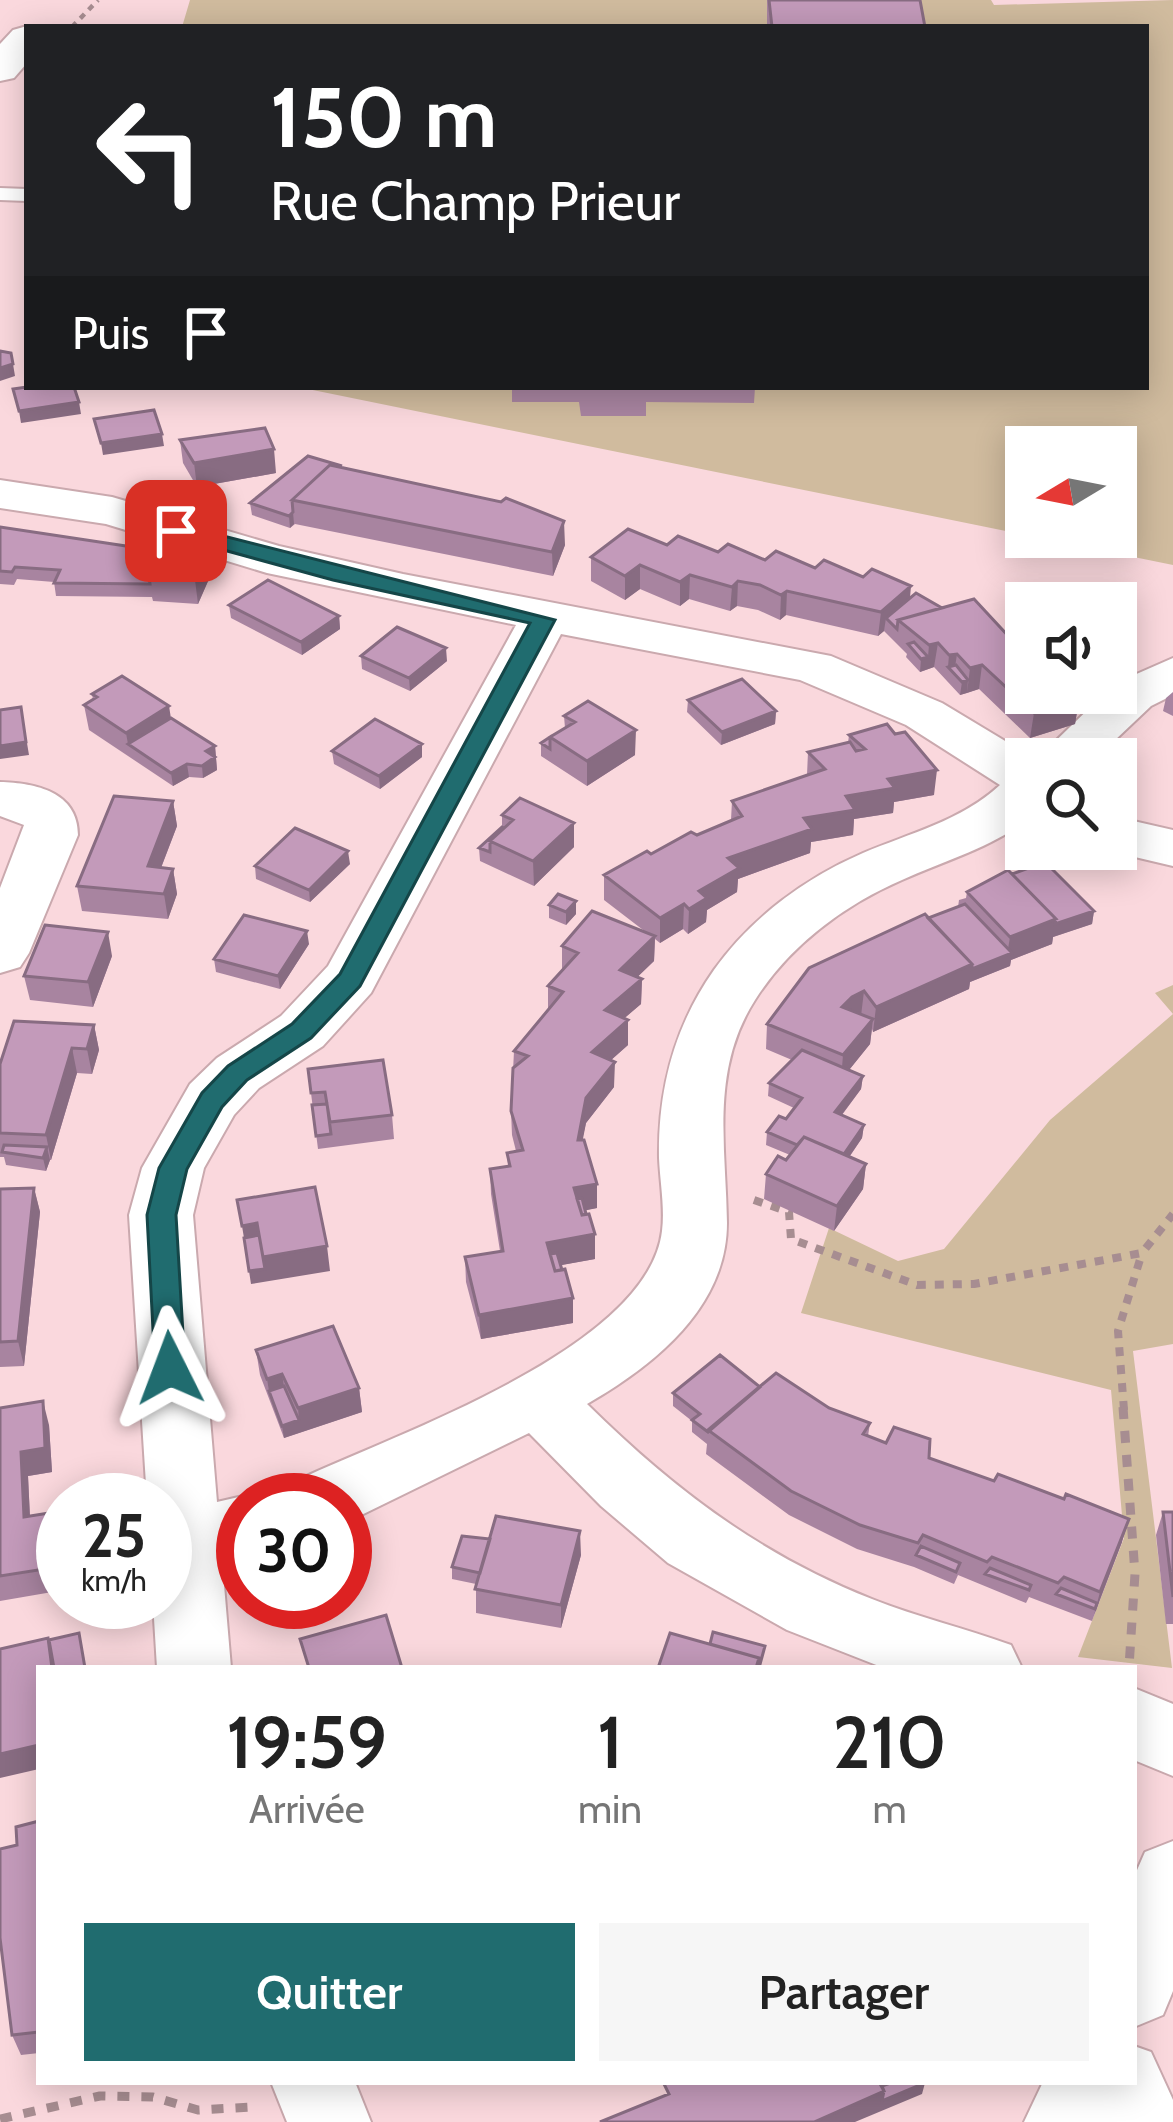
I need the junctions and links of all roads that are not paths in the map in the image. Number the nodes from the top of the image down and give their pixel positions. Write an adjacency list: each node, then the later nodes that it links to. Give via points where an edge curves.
1 (24, 47): 2 (street)
2 (0, 69)
3 (0, 458): 5 (street)
4 (0, 494): 5 (street)
5 (76, 503): 6 (street, via 267,557)
6 (544, 620): 9 (street, via 813,667 924,715); 17 (street, via 350,979 302,1031 212,1100 173,1168 161,1215)
7 (1173, 674): 8 (street, via 1133,695)
8 (1087, 738)
9 (1005, 764)
10 (3, 799): 14 (street, via 42,807 51,835)
11 (1005, 814): 15 (street, via 859,876 806,909 737,981 708,1035 693,1090 693,1249 665,1307 601,1364)
12 (1137, 840): 13 (street)
13 (1173, 848)
14 (0, 953)
15 (538, 1398): 16 (street); 19 (street, via 661,1516 751,1577 873,1635)
16 (372, 1477)
17 (212, 1534): 18 (street)
18 (194, 1665)
19 (976, 1665)
20 (1137, 1724): 21 (street)
21 (1173, 1742)
22 (1173, 1878): 23 (street)
23 (1137, 1979)
24 (1090, 2085): 26 (street)
25 (1122, 2085): 27 (street)
26 (1066, 2122)
27 (1140, 2122)

